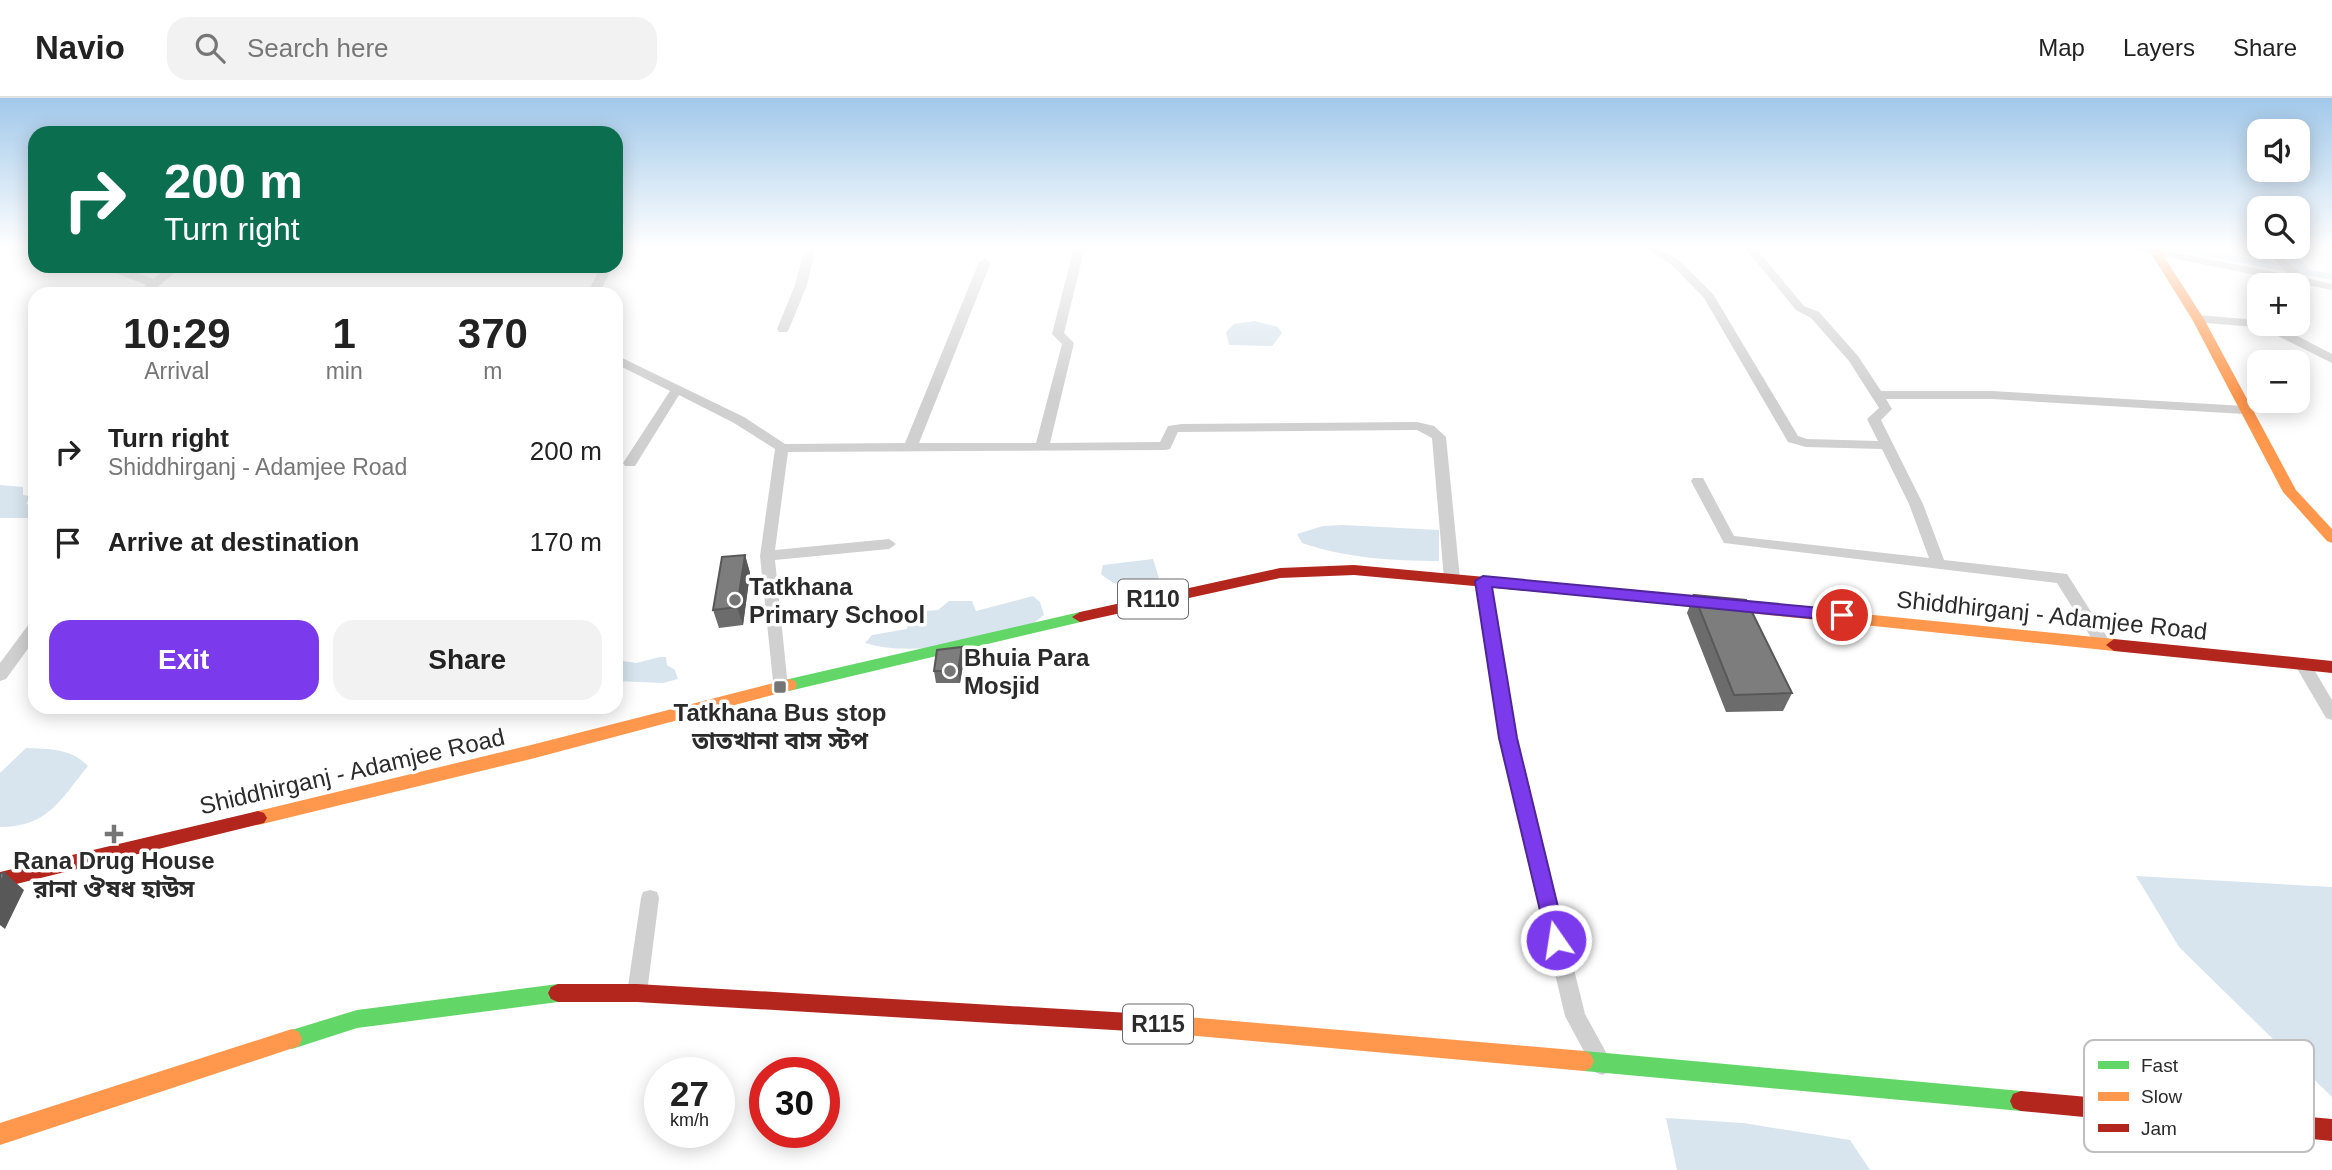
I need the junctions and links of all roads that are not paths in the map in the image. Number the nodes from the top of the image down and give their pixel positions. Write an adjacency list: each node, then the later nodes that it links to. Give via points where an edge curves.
1 (797, 297): 8 (street)
2 (971, 297): 15 (street)
3 (1067, 297): 16 (street, via 1058,334 1068,343)
4 (1710, 297): 14 (street, via 1793,439)
5 (1791, 297): 12 (street, via 1815,315)
6 (2184, 297): 7 (main road)
7 (2198, 319): 9 (street, via 2257,324); 13 (main road)
8 (783, 329)
9 (2332, 359)
10 (623, 362): 11 (street)
11 (677, 389): 17 (street); 18 (street)
12 (1880, 395): 13 (street, via 1992,394); 14 (street, via 1886,409 1874,419)
13 (2244, 410): 20 (main road, via 2290,492)
14 (1886, 445): 23 (street)
15 (911, 446): 16 (street); 17 (street)
16 (1041, 447): 24 (street, via 1166,446 1173,429 1182,428 1429,429 1439,438)
17 (782, 448): 22 (street)
18 (630, 463)
19 (1698, 481): 23 (street, via 1729,540)
20 (2332, 538)
21 (889, 544): 22 (street)
22 (767, 556): 31 (street)
23 (1940, 565): 27 (street, via 2062,579)
24 (1452, 579): 25 (main road, Shiddhirganj - Adamjee Road / R110); 31 (main road, Shiddhirganj - Adamjee Road / R110, via 1354,570 1280,573 1185,591)
25 (1483, 581): 27 (main road, Shiddhirganj - Adamjee Road / R110); 36 (street, via 1508,738 1575,1016)
26 (28, 637): 30 (street)
27 (2103, 643): 28 (main road, Shiddhirganj - Adamjee Road / R110)
28 (2302, 665): 29 (main road, Shiddhirganj - Adamjee Road / R110); 32 (street)
29 (2332, 667)
30 (0, 675)
31 (780, 687): 33 (main road, Shiddhirganj - Adamjee Road / R110)
32 (2332, 714)
33 (0, 880)
34 (650, 898): 35 (street)
35 (637, 993): 36 (main road, R115, via 1198,1026); 40 (main road, R115, via 563,992 357,1019)
36 (1602, 1065): 37 (main road, R115)
37 (2084, 1108)
38 (2314, 1128): 39 (main road, R115)
39 (2332, 1130)
40 (0, 1134)

